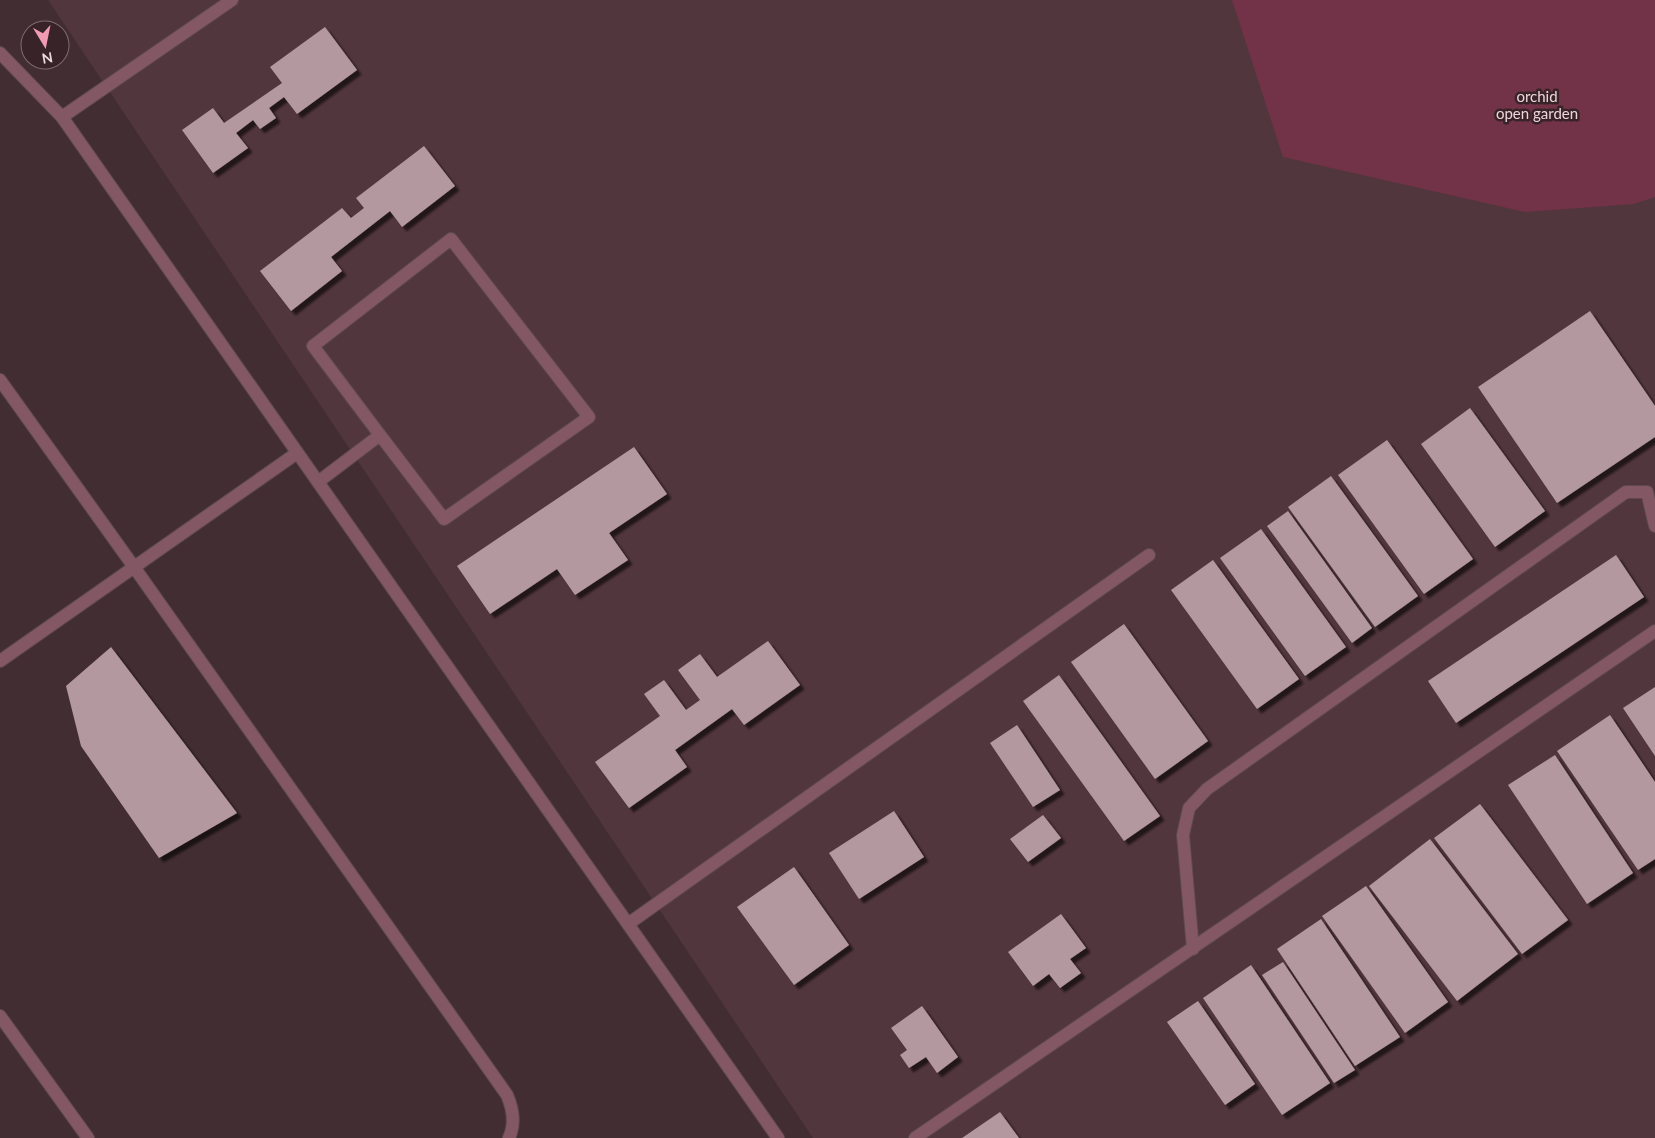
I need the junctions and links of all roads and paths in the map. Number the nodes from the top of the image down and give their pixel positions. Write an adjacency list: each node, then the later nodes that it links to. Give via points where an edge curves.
1 (232, 0): 3 (street)
2 (0, 53): 3 (street)
3 (62, 117): 6 (street)
4 (0, 380): 10 (street)
5 (380, 435): 5 (street, via 444,519 590,416 451,239 313,346); 7 (street)
6 (297, 453): 7 (street); 10 (street)
7 (318, 482): 13 (street)
8 (1655, 526): 14 (street, via 1647,492 1626,492 1207,789 1189,808 1183,836)
9 (1150, 555): 13 (street)
10 (134, 567): 12 (street); 17 (street, via 507,1095 513,1118)
11 (1655, 631): 14 (street)
12 (0, 661)
13 (628, 924): 18 (street)
14 (1193, 949): 19 (street)
15 (0, 1016): 16 (street)
16 (88, 1138)
17 (509, 1138)
18 (778, 1138)
19 (916, 1138)

